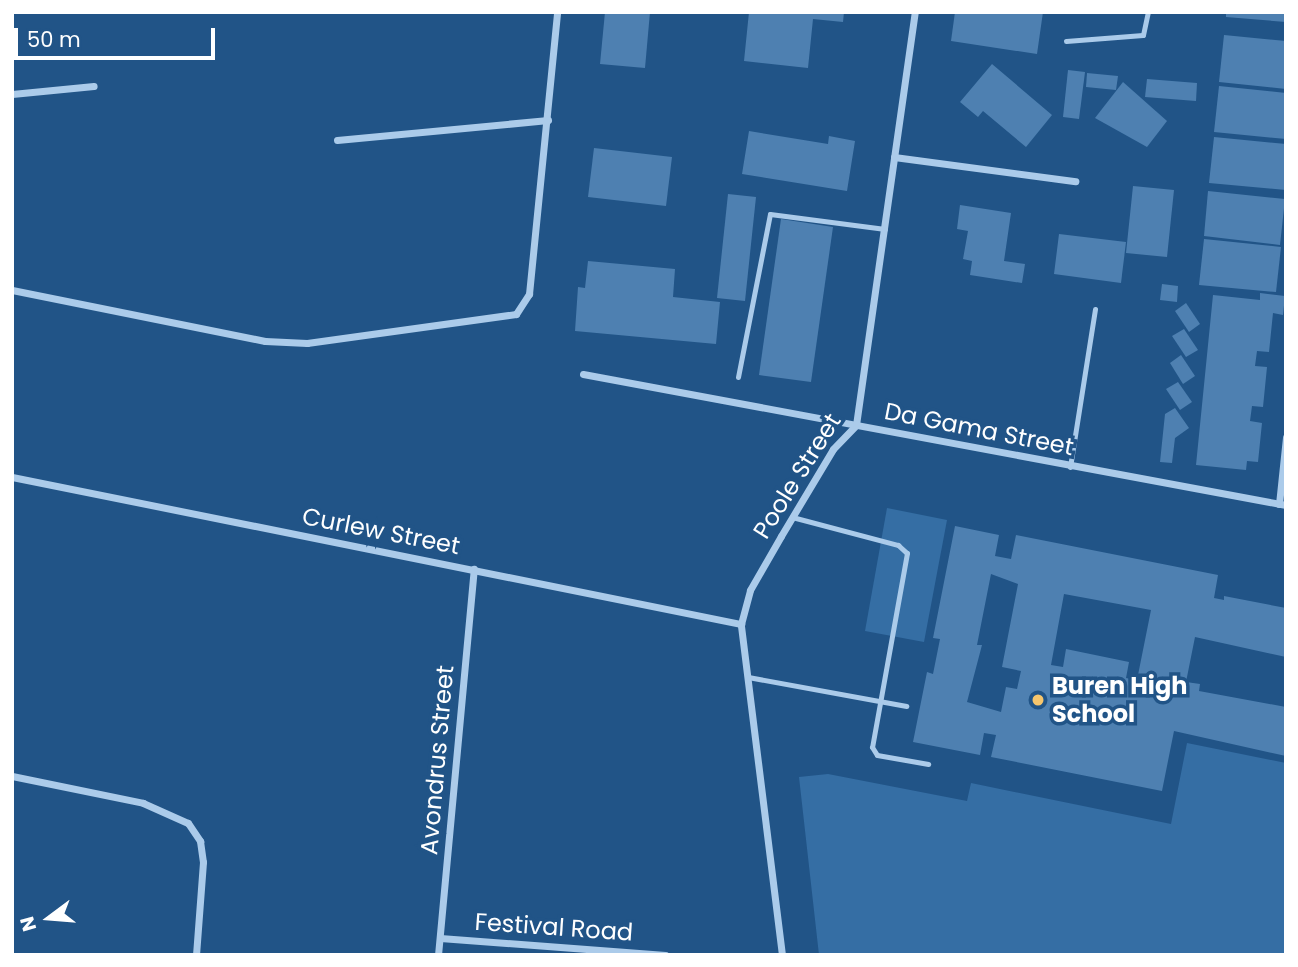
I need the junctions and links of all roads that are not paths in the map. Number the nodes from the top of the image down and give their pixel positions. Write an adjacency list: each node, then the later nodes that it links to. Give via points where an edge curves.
1 (557, 12): 7 (street)
2 (915, 12): 9 (street, Poole Street)
3 (1148, 12): 4 (lane, via 1143,35)
4 (1066, 41)
5 (94, 86): 6 (street)
6 (12, 94)
7 (548, 120): 8 (street); 12 (street, via 529,294 525,306 505,318 307,342 265,341)
8 (337, 140)
9 (894, 157): 10 (street); 11 (street, Poole Street)
10 (1074, 181)
11 (885, 229): 15 (lane, via 770,214); 16 (street, Poole Street)
12 (12, 290)
13 (1095, 309): 18 (lane)
14 (583, 374): 16 (street, Da Gama Street)
15 (738, 377)
16 (856, 425): 18 (street, Da Gama Street); 21 (street, Poole Street, via 833,449)
17 (1286, 437): 20 (street)
18 (1070, 467): 20 (street, Da Gama Street)
19 (12, 477): 22 (street, Curlew Street)
20 (1282, 505)
21 (792, 517): 23 (street, Poole Street, via 751,590); 25 (lane, via 898,545 907,553)
22 (474, 569): 23 (street, Curlew Street); 29 (street, Avondrus Street)
23 (741, 624): 24 (street, Poole Street)
24 (748, 677): 25 (lane); 33 (street, Poole Street)
25 (880, 701): 26 (lane); 27 (lane, via 874,753)
26 (906, 706)
27 (928, 764)
28 (12, 776): 30 (street, via 143,803 188,823 200,841 203,862)
29 (440, 938): 31 (street, Avondrus Street); 32 (street, Festival Road)
30 (196, 955)
31 (438, 955)
32 (665, 955)
33 (782, 955)

